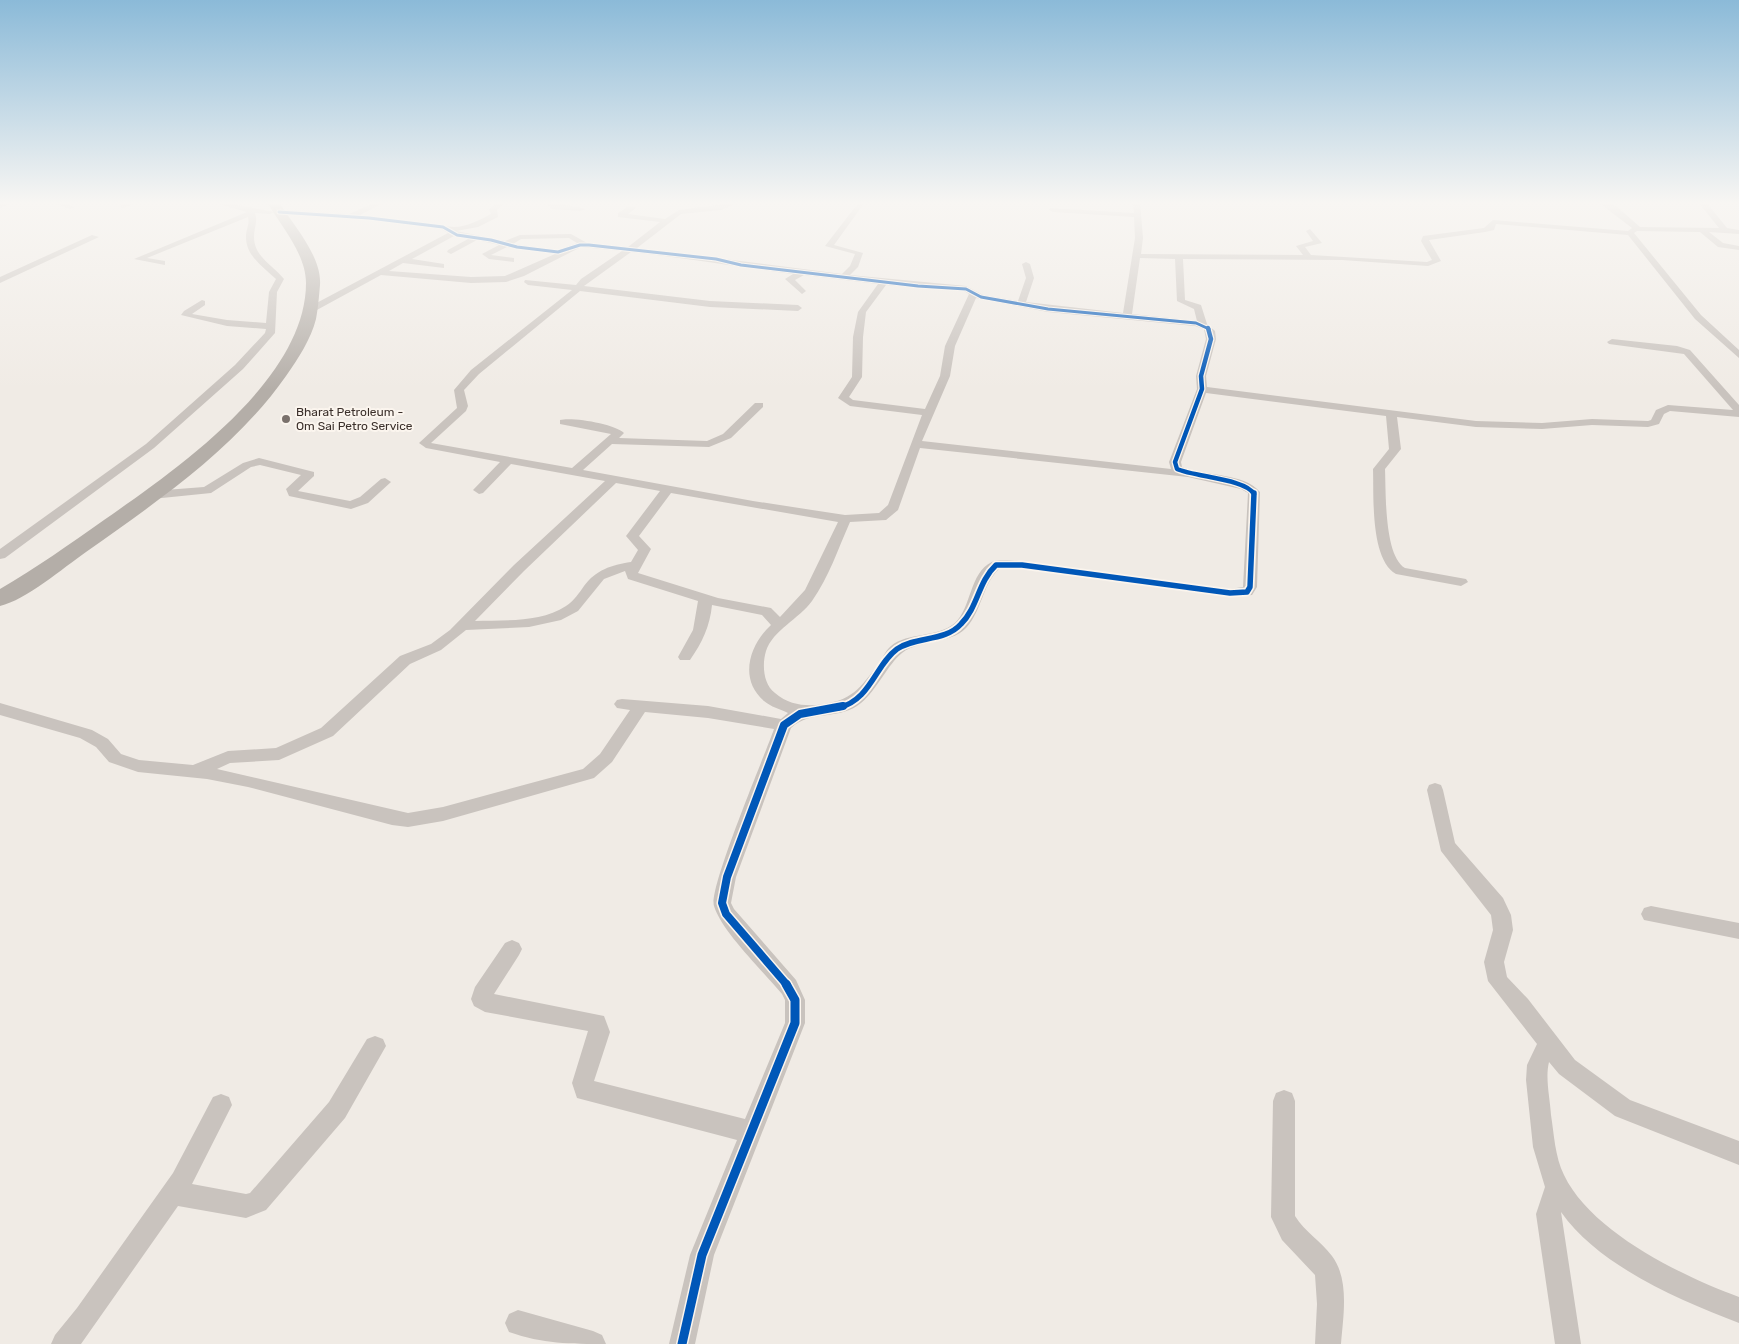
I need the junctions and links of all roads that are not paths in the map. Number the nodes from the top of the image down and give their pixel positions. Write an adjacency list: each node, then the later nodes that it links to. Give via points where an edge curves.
1 (1026, 264): 26 (street, via 1030,278)
2 (34, 265): 19 (street)
3 (263, 265): 31 (street, via 280,279 274,292)
4 (297, 265): 54 (highway, via 304,286 303,304 280,357 233,415 198,448 134,499)
5 (308, 265): 28 (highway, via 312,275)
6 (396, 265): 17 (street)
7 (431, 265): 15 (street)
8 (540, 265): 17 (street, via 506,279)
9 (608, 265): 22 (street)
10 (740, 265): 16 (street)
11 (855, 265): 18 (street)
12 (1136, 265): 29 (street)
13 (1179, 265): 30 (street, via 1180,300 1198,307)
14 (1659, 265): 33 (street, via 1698,317)
15 (441, 266)
16 (803, 272): 18 (street); 23 (street, via 789,279)
17 (382, 273): 28 (street)
18 (845, 276): 21 (street)
19 (0, 280)
20 (528, 282): 22 (street)
21 (884, 282): 24 (street, via 966,289); 37 (street, via 862,312 856,377 843,398 850,403)
22 (578, 287): 27 (street, via 710,304); 42 (street, via 472,375 459,390 462,409 425,443 431,447)
23 (802, 292)
24 (974, 294): 26 (street); 37 (street, via 951,342 945,376)
25 (202, 303): 31 (street, via 186,315 227,323)
26 (1021, 304): 29 (street)
27 (798, 308)
28 (312, 309): 49 (highway, via 288,362 254,406 212,447)
29 (1127, 317): 30 (street)
30 (1203, 325): 34 (street, via 1210,330 1211,339 1201,376)
31 (269, 326): 51 (street, via 270,333 262,344 150,446)
32 (1612, 342): 36 (street, via 1683,350)
33 (1739, 355)
34 (1202, 389): 38 (street); 44 (street, via 1176,454 1177,469)
35 (759, 405): 40 (street, via 727,436 709,444)
36 (1739, 412): 38 (street, via 1668,408 1660,412 1655,422 1648,424 1592,422 1542,426 1476,424)
37 (928, 413): 41 (street)
38 (1391, 414): 53 (street, via 1394,448 1379,469 1382,528 1388,557 1394,568)
39 (564, 422): 40 (street, via 613,429 618,433)
40 (611, 441): 43 (street)
41 (916, 444): 44 (street, via 1003,451); 50 (street, via 889,513 873,519)
42 (508, 461): 43 (street); 47 (street)
43 (573, 473): 45 (street)
44 (1187, 474): 63 (street, via 1234,482 1254,492 1250,587 1247,592 1230,593 1022,565 996,565 984,577 961,625 903,646 852,703)
45 (613, 480): 48 (street); 58 (street)
46 (385, 482): 49 (street, via 364,500 351,505 293,493 292,489 310,474 259,461 207,490)
47 (479, 490)
48 (666, 490): 50 (street); 52 (street, via 632,536 645,549)
49 (152, 495): 55 (highway)
50 (845, 519): 57 (street, via 811,592)
51 (3, 551)
52 (635, 566): 56 (street, via 631,573 638,578); 58 (street, via 606,572 578,604 552,618 536,622)
53 (1461, 582)
54 (0, 590)
55 (0, 599)
56 (705, 599): 57 (street, via 766,611); 59 (street, via 700,633)
57 (780, 625): 63 (street, via 758,648 759,686 770,698)
58 (461, 626): 65 (street, via 436,647 405,660 336,726 317,738 268,756 228,756)
59 (685, 657)
60 (622, 704): 61 (street)
61 (641, 706): 64 (street, via 708,712); 65 (street, via 606,758 588,774 426,818 392,818 248,780)
62 (0, 709): 65 (street, via 95,738 115,758 124,762)
63 (802, 712): 64 (street, via 791,716)
64 (784, 725): 74 (street, via 727,877 723,898 726,914 789,987 797,1013 796,1023)
65 (194, 772)
66 (1435, 790): 71 (street, via 1447,846 1496,904 1501,915 1503,930 1494,962 1498,981 1521,1006)
67 (1651, 914): 68 (street)
68 (1739, 931)
69 (512, 949): 74 (street, via 481,999 597,1023 599,1032 583,1088)
70 (375, 1046): 77 (street, via 336,1110 258,1202 246,1206)
71 (1549, 1046): 75 (street, via 1580,1078 1623,1108); 76 (street, via 1538,1060 1537,1071 1543,1135)
72 (1284, 1101): 83 (street, via 1283,1217 1289,1229 1324,1266 1329,1277)
73 (221, 1105): 77 (street)
74 (752, 1132): 82 (street, via 702,1255)
75 (1739, 1153)
76 (1557, 1186): 78 (street, via 1584,1219 1631,1257 1701,1297); 84 (street, via 1548,1214)
77 (173, 1193): 80 (street)
78 (1739, 1310)
79 (518, 1323): 81 (street)
80 (64, 1344)
81 (593, 1344)
82 (682, 1344)
83 (1328, 1344)
84 (1568, 1344)

